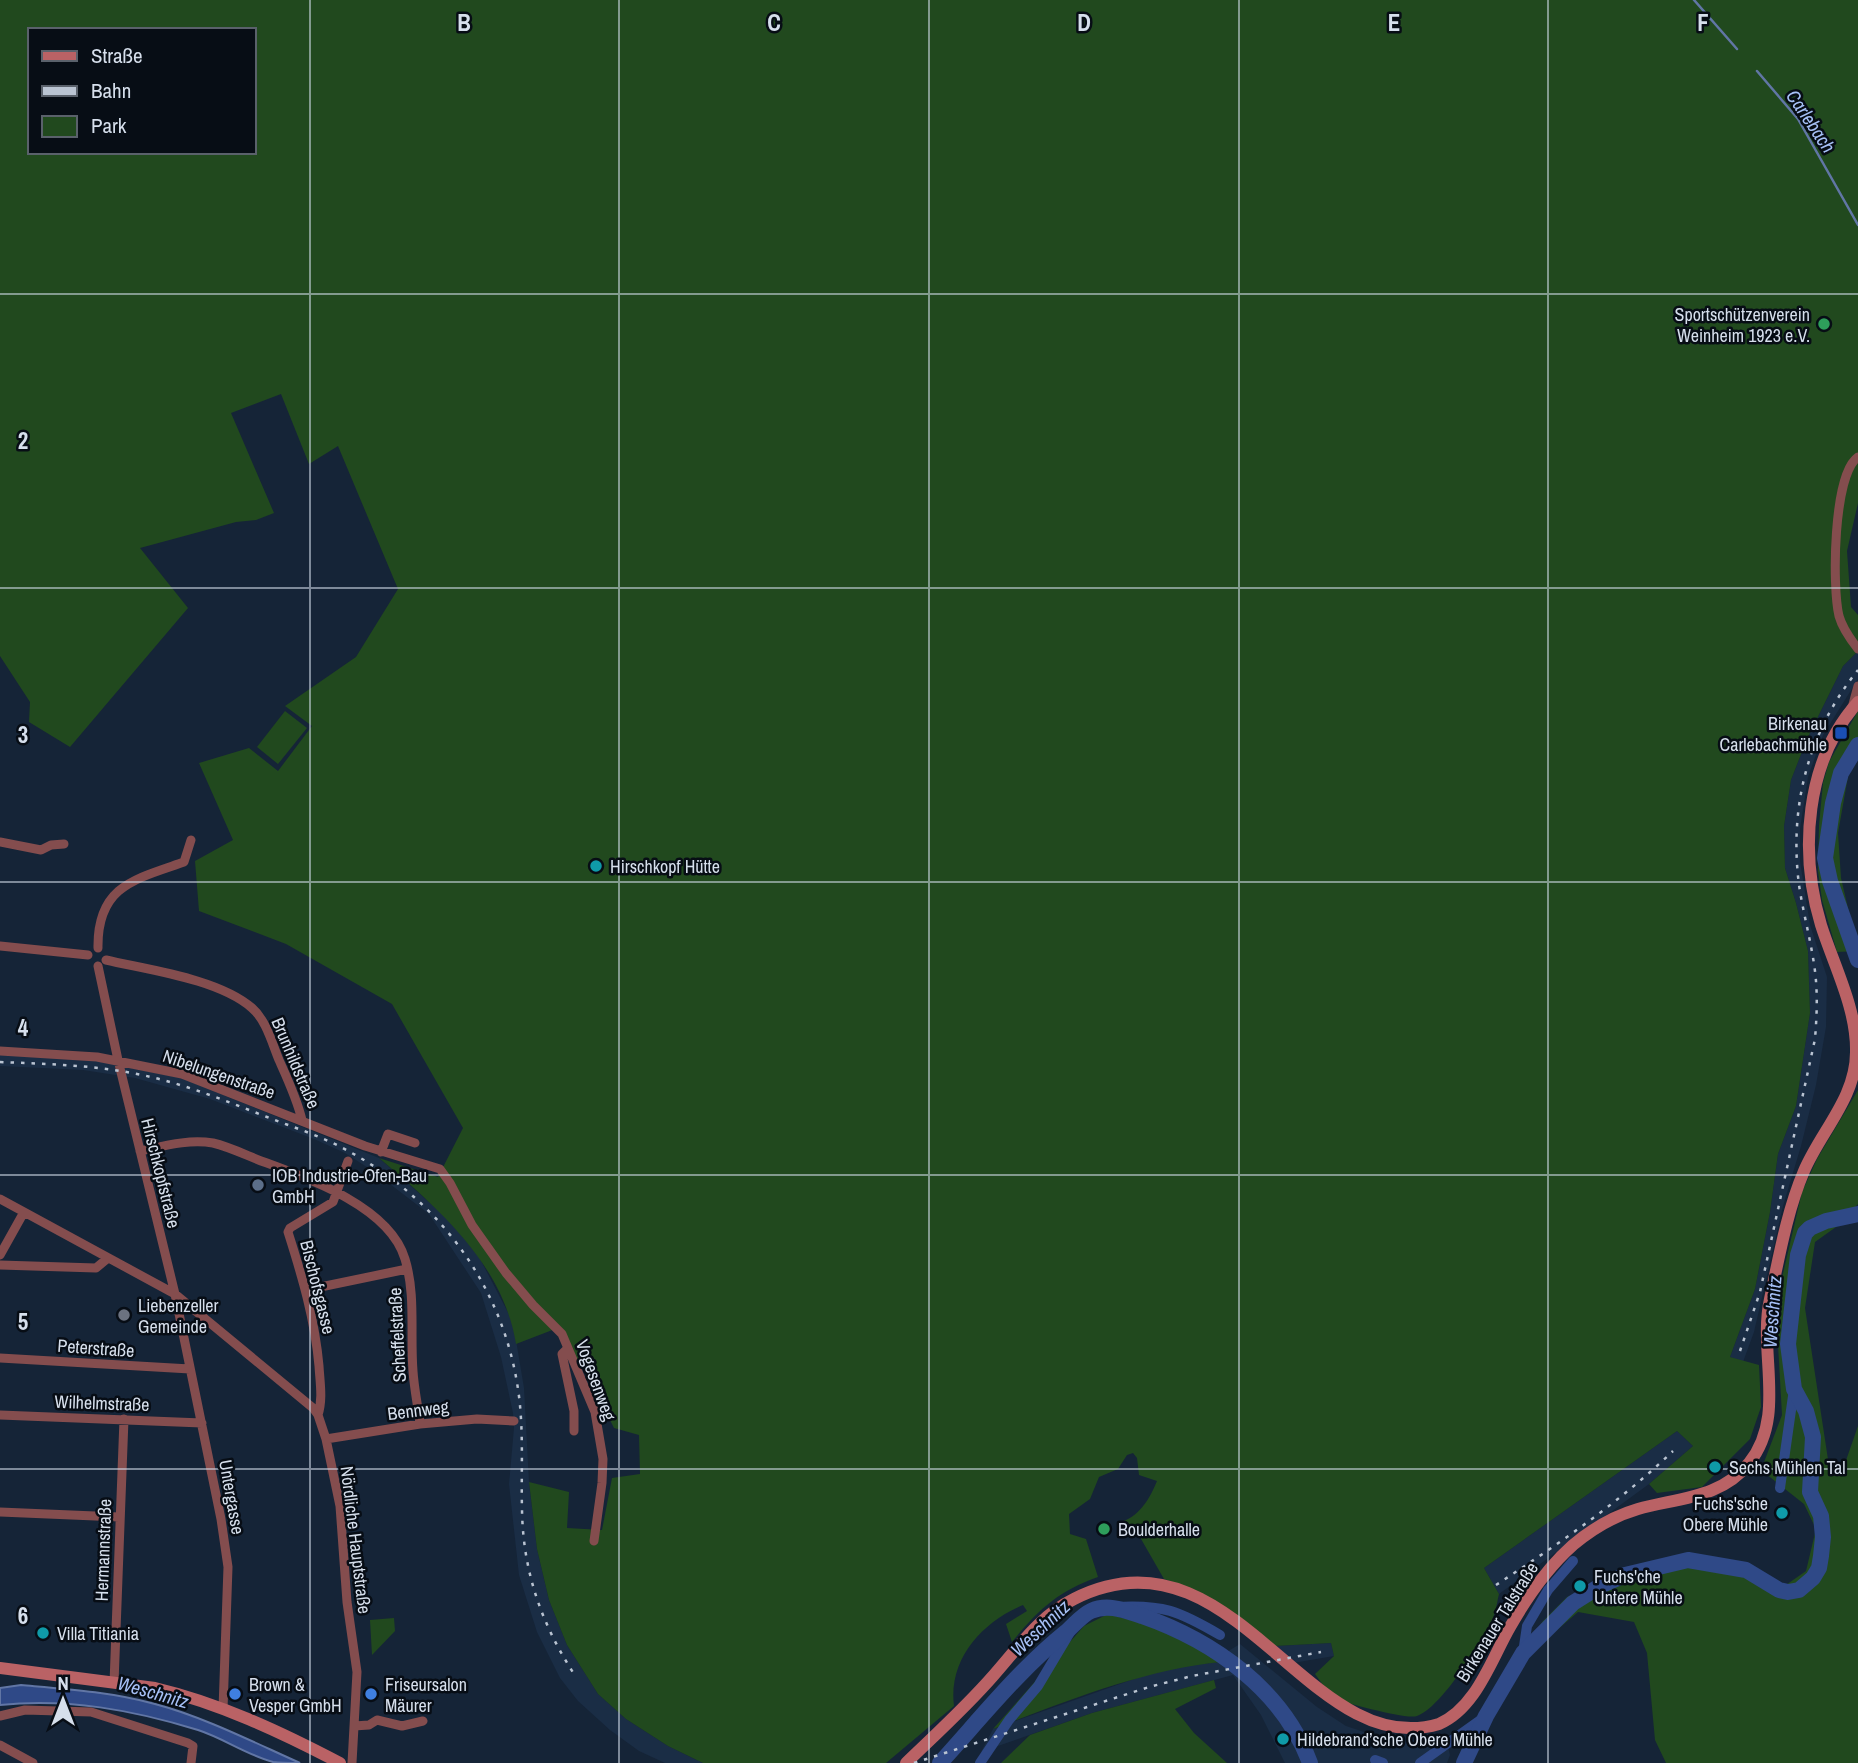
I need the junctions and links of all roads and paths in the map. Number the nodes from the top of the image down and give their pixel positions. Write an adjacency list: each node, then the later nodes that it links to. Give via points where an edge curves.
1 (1858, 457): 2 (street, via 1842,486 1834,574 1839,618)
2 (1858, 649)
3 (1858, 686): 4 (street)
4 (1855, 706): 54 (main road, Birkenauer Talstraße, via 1834,737 1819,776 1808,851 1821,924 1855,1027 1857,1057 1850,1087 1806,1165 1793,1202 1766,1323 1770,1415 1763,1440 1744,1470 1710,1492 1614,1518 1575,1544 1534,1588 1463,1706 1442,1723 1422,1731 1376,1730 1354,1721 1323,1702 1225,1617 1180,1591 1133,1584 1093,1590 1058,1607)
5 (191, 840): 9 (street, via 184,862 121,888 104,907)
6 (0, 842): 7 (street, via 41,850)
7 (64, 844)
8 (0, 946): 10 (street)
9 (98, 948): 10 (street); 11 (street, via 103,950)
10 (88, 954): 11 (street, via 91,964)
11 (102, 963): 13 (street, Hirschkopfstraße); 14 (street, Brunhildstraße, via 197,980 254,1009)
12 (0, 1051): 13 (street, Nibelungenstraße)
13 (118, 1060): 14 (street, Nibelungenstraße, via 182,1074); 16 (street, Hirschkopfstraße)
14 (302, 1120): 17 (street, Brunhildstraße)
15 (415, 1143): 17 (street, via 388,1134)
16 (139, 1151): 20 (street, Scheffelstraße, via 179,1142 216,1144); 28 (street, Hirschkopfstraße)
17 (381, 1152): 19 (street, Brunhildstraße, via 440,1169)
18 (348, 1161): 20 (street)
19 (450, 1183): 29 (street, Vogesenweg, via 479,1234 533,1305 562,1334)
20 (337, 1192): 26 (street, Scheffelstraße, via 396,1240); 27 (street, Bischofsgasse, via 333,1202 288,1232)
21 (0, 1199): 22 (street, Nördliche Hauptstraße)
22 (24, 1212): 23 (street); 24 (street, Nördliche Hauptstraße)
23 (0, 1255)
24 (108, 1258): 25 (street, via 96,1268); 28 (street, Nördliche Hauptstraße)
25 (0, 1265)
26 (407, 1269): 27 (street); 37 (street, Scheffelstraße)
27 (306, 1290): 33 (street, Bischofsgasse, via 316,1337 322,1402)
28 (175, 1294): 31 (street, Untergasse); 33 (street, Nördliche Hauptstraße)
29 (567, 1349): 38 (street, via 562,1354); 42 (street, Vogesenweg, via 595,1412 603,1458)
30 (0, 1357): 31 (street, Peterstraße)
31 (190, 1370): 36 (street, Untergasse)
32 (0, 1415): 34 (street, Wilhelmstraße)
33 (318, 1415): 39 (street, Nördliche Hauptstraße)
34 (124, 1419): 36 (street, Wilhelmstraße); 41 (street, Hermannstraße)
35 (514, 1421): 37 (street, Bennweg)
36 (202, 1423): 45 (street, Untergasse, via 228,1567)
37 (420, 1424): 39 (street, Bennweg)
38 (574, 1431)
39 (326, 1440): 48 (street, Nördliche Hauptstraße, via 340,1506 357,1672)
40 (0, 1512): 41 (street)
41 (119, 1517): 44 (street, Hermannstraße)
42 (594, 1541)
43 (0, 1668): 44 (main road)
44 (114, 1683): 45 (main road, via 180,1694)
45 (223, 1709): 52 (main road)
46 (0, 1716): 51 (street, via 25,1710 91,1712 193,1746)
47 (423, 1721): 48 (street, via 402,1726 377,1720)
48 (354, 1726): 53 (street, Nördliche Hauptstraße)
49 (0, 1745): 50 (street)
50 (33, 1763)
51 (191, 1763)
52 (340, 1763)
53 (352, 1763)
54 (906, 1763)

